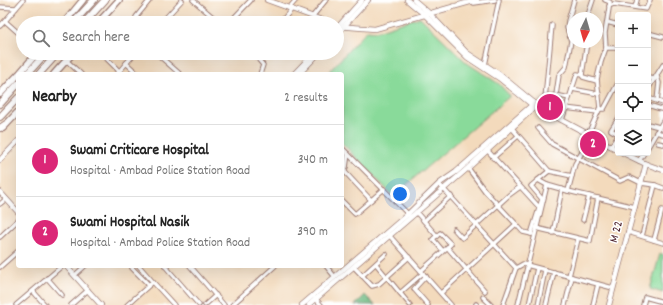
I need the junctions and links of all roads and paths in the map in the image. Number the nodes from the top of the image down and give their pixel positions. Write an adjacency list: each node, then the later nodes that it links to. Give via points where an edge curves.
1 (23, 0): 30 (street)
2 (83, 0): 35 (main road)
3 (94, 0): 36 (highway)
4 (105, 0): 37 (highway)
5 (119, 0): 38 (main road)
6 (181, 0): 40 (street)
7 (192, 0): 41 (street)
8 (250, 0): 42 (street)
9 (267, 0): 31 (street)
10 (296, 0): 31 (street)
11 (326, 0): 45 (street)
12 (362, 0): 47 (street)
13 (368, 0): 48 (street)
14 (407, 0): 34 (street)
15 (414, 0): 34 (street)
16 (477, 0): 26 (street)
17 (495, 0): 26 (street)
18 (499, 0): 71 (street)
19 (574, 0): 101 (street, via 567,28 571,41 566,67 559,75)
20 (587, 0): 21 (street)
21 (592, 0): 33 (street)
22 (606, 0): 27 (street, via 610,2)
23 (637, 0): 29 (street)
24 (650, 0): 32 (street, via 646,10)
25 (148, 1): 39 (street)
26 (471, 3): 34 (street)
27 (609, 6): 29 (street, via 614,4); 49 (street)
28 (0, 7): 30 (street)
29 (635, 7): 32 (street)
30 (16, 8): 46 (street)
31 (290, 9): 43 (street); 44 (street)
32 (644, 9)
33 (589, 12)
34 (428, 15): 53 (street, via 375,29); 71 (street, via 467,53); 111 (street, via 467,57)
35 (70, 16)
36 (79, 16)
37 (90, 16)
38 (105, 16)
39 (137, 16)
40 (167, 16)
41 (211, 16)
42 (235, 16)
43 (285, 16)
44 (309, 16)
45 (313, 16)
46 (4, 21): 52 (street); 54 (street)
47 (344, 21)
48 (344, 22)
49 (607, 22): 50 (street); 58 (street)
50 (615, 24)
51 (552, 25): 104 (street)
52 (0, 26)
53 (344, 27)
54 (16, 31)
55 (651, 34): 56 (street)
56 (663, 37)
57 (586, 48): 86 (street)
58 (606, 48): 59 (street); 90 (street)
59 (615, 48)
60 (31, 60): 75 (main road)
61 (40, 60): 76 (highway)
62 (52, 60): 77 (highway)
63 (66, 60): 73 (main road); 78 (street)
64 (107, 60): 79 (street)
65 (129, 60): 70 (street)
66 (164, 60): 82 (street)
67 (260, 60): 83 (street, via 263,65)
68 (307, 60): 84 (street)
69 (312, 60): 85 (street)
70 (126, 63): 80 (street); 81 (street)
71 (485, 65): 111 (street)
72 (663, 65): 74 (street)
73 (59, 71)
74 (662, 71): 89 (street)
75 (20, 72)
76 (29, 72)
77 (41, 72)
78 (79, 72)
79 (117, 72)
80 (119, 72)
81 (136, 72)
82 (178, 72)
83 (261, 72)
84 (296, 72)
85 (301, 72)
86 (582, 75): 90 (street); 96 (street, via 577,74)
87 (16, 76): 98 (main road)
88 (651, 78): 89 (street)
89 (656, 78): 91 (street); 94 (street); 95 (street)
90 (597, 80): 99 (street)
91 (663, 80)
92 (617, 84): 114 (street, via 604,109)
93 (16, 86): 109 (highway)
94 (651, 86)
95 (658, 87): 97 (street); 100 (street)
96 (572, 89): 99 (street); 103 (street)
97 (663, 89)
98 (0, 94)
99 (599, 94): 114 (street)
100 (657, 94): 102 (street); 107 (street)
101 (556, 95): 103 (street); 104 (street)
102 (663, 96)
103 (568, 98): 112 (street)
104 (544, 99): 111 (street)
105 (651, 99): 107 (street)
106 (16, 100): 116 (highway)
107 (656, 101): 108 (street)
108 (663, 103)
109 (0, 104)
110 (651, 106): 113 (street)
111 (537, 107): 117 (street); 122 (street)
112 (565, 108): 114 (street); 117 (street)
113 (661, 109)
114 (599, 111): 129 (street)
115 (16, 114): 119 (main road)
116 (0, 117)
117 (562, 120): 129 (street)
118 (663, 121): 123 (street)
119 (6, 124): 125 (highway)
120 (615, 124): 126 (street, via 612,130)
121 (651, 125): 123 (street)
122 (511, 127): 130 (street); 139 (street); 157 (street)
123 (659, 127): 127 (street)
124 (538, 128): 144 (street, via 552,144)
125 (0, 130)
126 (615, 132)
127 (656, 132): 128 (street); 132 (street)
128 (663, 134)
129 (590, 135): 136 (street); 144 (street)
130 (518, 136): 143 (street); 150 (street)
131 (615, 140): 136 (street)
132 (651, 141)
133 (16, 143): 145 (street)
134 (658, 143): 135 (street)
135 (663, 144)
136 (611, 146): 137 (street)
137 (615, 148)
138 (344, 150): 140 (street)
139 (487, 150): 143 (street); 148 (street)
140 (348, 154): 151 (street); 161 (street)
141 (629, 156): 146 (street)
142 (642, 156): 146 (street)
143 (493, 158): 159 (street)
144 (578, 158): 152 (street); 154 (street, via 620,181 629,177)
145 (0, 160)
146 (639, 161): 147 (street)
147 (646, 164): 149 (street); 154 (street, M 22)
148 (468, 168): 157 (street); 173 (street)
149 (663, 169)
150 (549, 170): 152 (street); 153 (street)
151 (344, 171): 170 (street)
152 (572, 176): 163 (street)
153 (538, 180): 155 (street); 158 (street)
154 (641, 183): 156 (street); 175 (street, M 22)
155 (546, 185): 162 (street); 185 (street)
156 (655, 185): 160 (street); 193 (street)
157 (441, 186): 166 (street); 178 (street); 179 (street)
158 (531, 186): 165 (street); 174 (street, via 542,199)
159 (520, 187): 165 (street); 173 (street)
160 (663, 188)
161 (384, 189): 170 (street); 179 (street)
162 (562, 189): 163 (street); 187 (street)
163 (568, 191): 167 (street)
164 (0, 192): 169 (street)
165 (524, 192): 174 (street)
166 (451, 196): 181 (street); 184 (street)
167 (589, 196): 168 (street); 180 (street)
168 (598, 198): 175 (street); 194 (street, via 590,241)
169 (6, 199): 172 (street); 176 (street)
170 (371, 200): 171 (street, via 355,214)
171 (344, 203)
172 (0, 204)
173 (498, 205): 183 (street); 184 (street)
174 (539, 207): 190 (street)
175 (635, 207): 188 (street, M 22)
176 (16, 210)
177 (662, 210): 195 (street)
178 (416, 212): 179 (street); 181 (street)
179 (410, 215): 189 (street)
180 (583, 220)
181 (424, 221): 192 (street)
182 (16, 222): 191 (street)
183 (516, 224): 190 (street, via 523,232); 197 (street)
184 (477, 226): 186 (street, via 462,238); 197 (street)
185 (536, 228): 187 (street); 190 (street)
186 (454, 229)
187 (553, 232): 194 (street)
188 (628, 232): 193 (street); 231 (street, M 22)
189 (388, 234): 202 (street); 206 (street); 227 (street)
190 (533, 234): 204 (street)
191 (0, 236)
192 (437, 236): 198 (street, via 440,233 450,244); 199 (street, via 433,239)
193 (642, 236): 195 (street)
194 (578, 239): 225 (street)
195 (654, 240): 196 (street)
196 (662, 243)
197 (494, 245): 216 (street); 218 (street)
198 (447, 247): 199 (street); 218 (street)
199 (443, 250): 221 (street)
200 (16, 253): 205 (street)
201 (386, 254): 203 (street)
202 (409, 257): 221 (street); 224 (street)
203 (376, 264): 223 (street); 224 (street)
204 (527, 265): 216 (street, via 523,264); 217 (street); 260 (street)
205 (0, 267)
206 (354, 267): 223 (street); 227 (street)
207 (60, 268): 226 (street)
208 (68, 268): 222 (street)
209 (83, 268): 222 (street)
210 (132, 268): 230 (street)
211 (141, 268): 228 (street)
212 (167, 268): 248 (street)
213 (192, 268): 238 (street)
214 (273, 268): 251 (street)
215 (328, 268): 227 (street)
216 (516, 268): 259 (street)
217 (537, 268): 219 (street); 261 (street)
218 (466, 270): 234 (street); 236 (street)
219 (545, 270): 220 (street); 262 (street)
220 (554, 272): 225 (street); 263 (street)
221 (423, 273): 235 (street); 236 (street); 256 (street, via 414,289)
222 (75, 275): 232 (street)
223 (362, 276): 224 (street, via 372,286)
224 (387, 277): 235 (street)
225 (571, 277): 229 (street); 264 (street)
226 (47, 278): 233 (street); 237 (street)
227 (337, 279): 240 (street)
228 (152, 282): 230 (street); 247 (street)
229 (598, 284): 231 (street); 265 (street)
230 (149, 285): 246 (street)
231 (613, 288): 266 (street, M 22)
232 (88, 290): 244 (street); 245 (street)
233 (32, 291): 242 (street); 243 (street)
234 (485, 291)
235 (400, 293): 255 (street)
236 (440, 293): 257 (street)
237 (62, 295)
238 (216, 295): 249 (street); 250 (street)
239 (483, 297): 258 (street)
240 (315, 298): 252 (street); 253 (street); 254 (street)
241 (663, 302): 267 (street, via 645,298)
242 (18, 304)
243 (45, 305)
244 (71, 305)
245 (101, 305)
246 (127, 305)
247 (174, 305)
248 (199, 305)
249 (205, 305)
250 (224, 305)
251 (232, 305)
252 (302, 305)
253 (309, 305)
254 (321, 305)
255 (410, 305)
256 (428, 305)
257 (451, 305)
258 (491, 305)
259 (503, 305)
260 (518, 305)
261 (529, 305)
262 (538, 305)
263 (546, 305)
264 (566, 305)
265 (593, 305)
266 (609, 305)
267 (643, 305)

